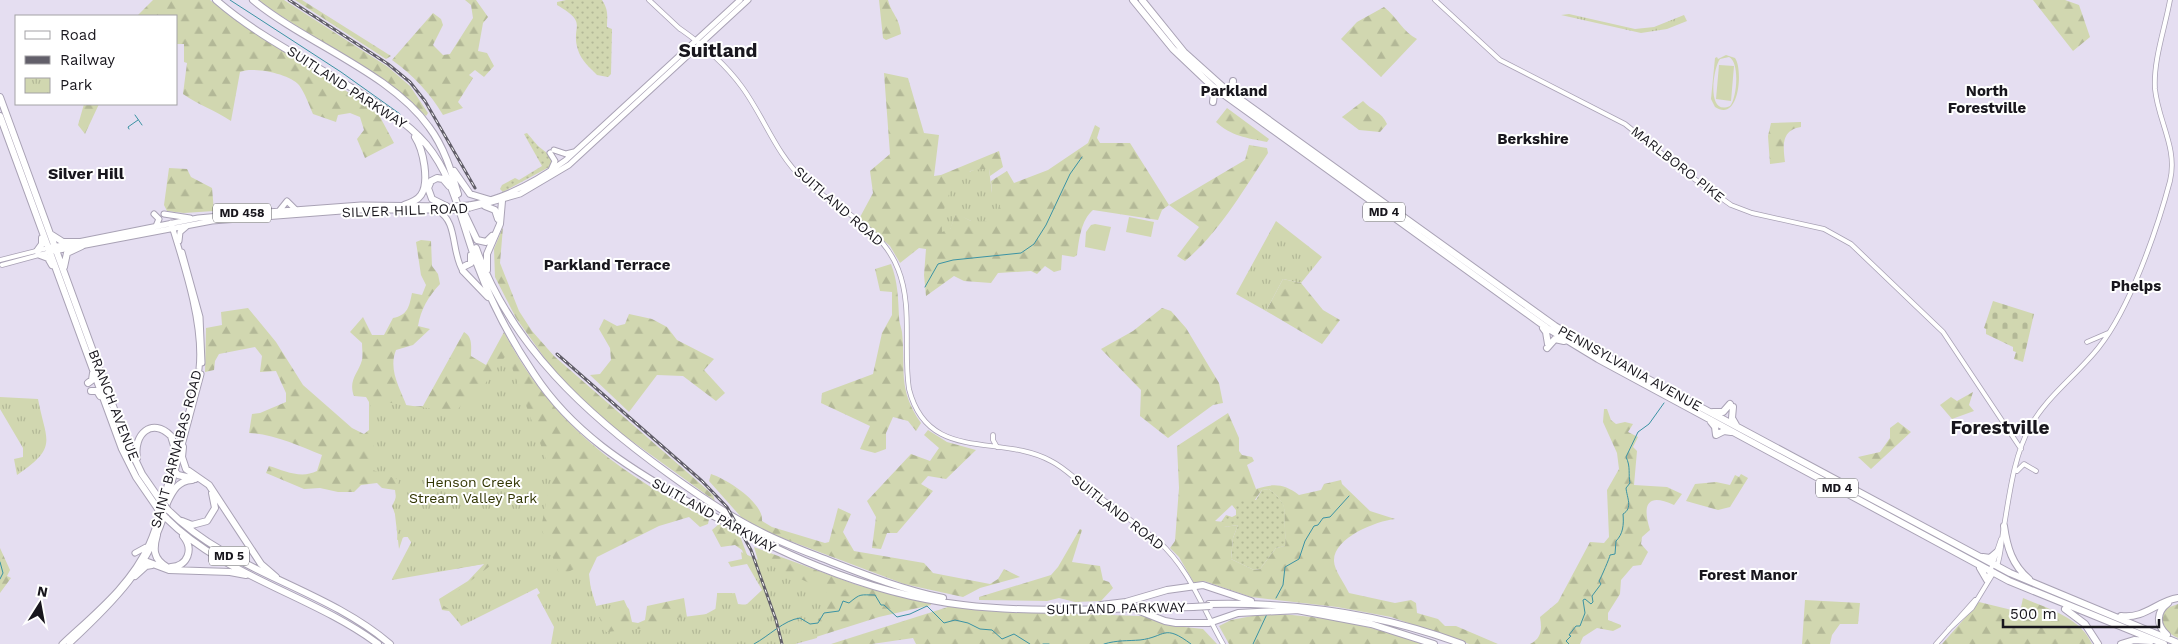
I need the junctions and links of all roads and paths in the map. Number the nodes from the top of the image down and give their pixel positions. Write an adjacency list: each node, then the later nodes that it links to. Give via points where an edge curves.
1 (216, 0): 17 (highway, SUITLAND PARKWAY)
2 (253, 0): 18 (highway, SUITLAND PARKWAY, via 398,94 419,114)
3 (649, 0): 10 (main road, SUITLAND ROAD)
4 (740, 0): 10 (main road, SILVER HILL ROAD / MD 458)
5 (748, 0): 10 (main road, SILVER HILL ROAD / MD 458)
6 (1133, 0): 11 (highway, PENNSYLVANIA AVENUE / MD 4, via 1168,44)
7 (1142, 0): 11 (highway, PENNSYLVANIA AVENUE / MD 4)
8 (1435, 0): 63 (main road, MARLBORO PIKE, via 1500,60 1625,124 1731,205 1824,229 1851,244 1940,329)
9 (2170, 0): 49 (main road, via 2155,83 2171,148 2172,172 2141,266)
10 (696, 43): 12 (main road, SILVER HILL ROAD / MD 458); 66 (main road, SUITLAND ROAD, via 742,88 797,172 873,232 892,256 904,292 909,389 919,413 947,438)
11 (1210, 80): 14 (highway, PENNSYLVANIA AVENUE / MD 4); 14 (highway, via 1223,84 1231,82); 14 (highway, via 1214,100)
12 (655, 83): 19 (main road, SILVER HILL ROAD / MD 458); 21 (main road, SILVER HILL ROAD / MD 458, via 569,165 534,187)
13 (0, 97): 15 (highway, BRANCH AVENUE / MD 5)
14 (1235, 100): 48 (highway, PENNSYLVANIA AVENUE / MD 4); 58 (highway, PENNSYLVANIA AVENUE / MD 4, via 1529,310)
15 (2, 104): 34 (highway, BRANCH AVENUE / MD 5)
16 (0, 116): 34 (highway, BRANCH AVENUE / MD 5)
17 (396, 118): 23 (highway, via 416,139 423,161 422,193); 24 (highway, SUITLAND PARKWAY, via 433,153 448,178)
18 (440, 144): 22 (highway, via 468,192); 30 (highway, SUITLAND PARKWAY)
19 (576, 151): 20 (main road, SILVER HILL ROAD / MD 458); 20 (main road, via 566,154 552,152 555,161)
20 (550, 171): 21 (main road, SILVER HILL ROAD / MD 458)
21 (502, 199): 22 (main road, SILVER HILL ROAD / MD 458); 46 (highway, via 500,224 486,259)
22 (487, 203): 24 (main road, SILVER HILL ROAD / MD 458, bridge); 30 (highway, via 498,217 487,242 476,240)
23 (404, 205): 24 (main road, SILVER HILL ROAD / MD 458); 25 (main road, SILVER HILL ROAD / MD 458)
24 (452, 206): 27 (main road, SILVER HILL ROAD / MD 458); 36 (main road, via 448,215); 37 (highway, SUITLAND PARKWAY)
25 (295, 209): 26 (main road, SILVER HILL ROAD / MD 458); 26 (main road, via 287,201)
26 (279, 211): 31 (main road, SILVER HILL ROAD / MD 458)
27 (438, 211): 32 (main road, SILVER HILL ROAD / MD 458, via 354,210); 36 (main road, via 446,216)
28 (154, 214): 35 (main road, via 159,219)
29 (164, 214): 31 (main road)
30 (465, 215): 46 (highway, SUITLAND PARKWAY)
31 (198, 218): 33 (main road, SILVER HILL ROAD / MD 458)
32 (192, 224): 33 (main road, SILVER HILL ROAD / MD 458); 38 (main road, via 182,230)
33 (173, 225): 35 (main road, SILVER HILL ROAD / MD 458); 38 (main road, SAINT BARNABAS ROAD)
34 (45, 229): 39 (highway, via 59,241); 40 (highway, BRANCH AVENUE / MD 5); 41 (highway)
35 (156, 229): 38 (main road, via 169,231); 39 (main road, SILVER HILL ROAD / MD 458)
36 (451, 229): 43 (main road)
37 (468, 237): 43 (highway, via 472,259); 47 (highway, SUITLAND PARKWAY)
38 (177, 239): 65 (main road, SAINT BARNABAS ROAD, via 200,317 203,351 199,386); 68 (main road, SAINT BARNABAS ROAD, via 196,316 199,360)
39 (81, 244): 40 (main road, SILVER HILL ROAD / MD 458); 45 (highway, via 64,258)
40 (52, 249): 41 (main road); 44 (highway, BRANCH AVENUE / MD 5); 45 (highway, BRANCH AVENUE / MD 5)
41 (38, 253): 42 (main road); 44 (highway, via 48,258)
42 (1, 262)
43 (464, 268): 47 (highway)
44 (60, 279): 53 (highway, BRANCH AVENUE / MD 5)
45 (68, 285): 52 (highway, BRANCH AVENUE / MD 5)
46 (494, 290): 97 (highway, SUITLAND PARKWAY, via 532,349 593,414 662,469 748,525 868,576 923,594 1002,605)
47 (500, 316): 100 (highway, SUITLAND PARKWAY, via 547,393 595,442 655,483 772,547 859,582 924,599 1004,608)
48 (1534, 320): 51 (highway, PENNSYLVANIA AVENUE / MD 4); 51 (highway, via 1546,331 1547,346 1556,339)
49 (2110, 332): 50 (main road); 64 (main road, via 2038,415)
50 (2087, 342)
51 (1574, 345): 58 (highway, PENNSYLVANIA AVENUE / MD 4)
52 (94, 353): 54 (highway, via 98,371); 62 (highway, BRANCH AVENUE / MD 5)
53 (93, 372): 54 (highway, BRANCH AVENUE / MD 5); 55 (highway)
54 (96, 380): 56 (highway, BRANCH AVENUE / MD 5)
55 (88, 383)
56 (99, 389): 59 (highway, BRANCH AVENUE / MD 5); 62 (highway)
57 (91, 391): 59 (highway, via 97,391)
58 (1702, 412): 60 (highway, PENNSYLVANIA AVENUE / MD 4); 60 (highway, via 1715,426 1716,435 1726,431); 60 (highway, via 1721,413 1732,405 1732,418)
59 (109, 415): 74 (highway, BRANCH AVENUE / MD 5, bridge, via 126,459 145,492)
60 (1739, 432): 81 (highway, PENNSYLVANIA AVENUE / MD 4); 83 (highway, PENNSYLVANIA AVENUE / MD 4)
61 (993, 435): 66 (main road)
62 (124, 436): 72 (highway, BRANCH AVENUE / MD 5)
63 (2014, 436): 64 (main road); 67 (main road, MARLBORO PIKE)
64 (2025, 438): 67 (main road)
65 (182, 447): 68 (main road, SAINT BARNABAS ROAD); 90 (highway, via 186,469 212,488 261,564)
66 (997, 447): 92 (main road, SUITLAND ROAD, via 1034,453 1061,467 1164,547 1179,564)
67 (2021, 449): 70 (main road)
68 (174, 467): 71 (highway); 72 (highway, via 174,443 168,433 154,428 144,432 137,440 136,452); 73 (main road, SAINT BARNABAS ROAD); 78 (main road, SAINT BARNABAS ROAD)
69 (2036, 471): 70 (main road, via 2024,464)
70 (2015, 473): 75 (main road)
71 (198, 480): 73 (highway, via 180,483); 73 (highway, via 212,492 214,508 211,517 192,525)
72 (148, 482): 73 (highway, BRANCH AVENUE / MD 5)
73 (167, 507): 76 (main road, SAINT BARNABAS ROAD); 90 (highway, BRANCH AVENUE / MD 5, via 190,531 223,553)
74 (168, 520): 86 (highway, via 188,542 189,551 182,564); 91 (highway, BRANCH AVENUE / MD 5, via 217,558)
75 (2004, 526): 77 (main road); 94 (highway, via 2007,546 2015,564 2028,579)
76 (157, 535): 82 (main road, SAINT BARNABAS ROAD); 86 (highway, via 155,554)
77 (2002, 537): 79 (main road); 84 (main road)
78 (150, 543): 80 (main road); 106 (main road, SAINT BARNABAS ROAD, via 115,593)
79 (1997, 552): 81 (highway, via 1988,558); 84 (main road)
80 (135, 553)
81 (1976, 555): 84 (highway, PENNSYLVANIA AVENUE / MD 4)
82 (145, 560): 85 (highway); 86 (highway); 88 (main road, SAINT BARNABAS ROAD)
83 (1973, 562): 87 (highway, PENNSYLVANIA AVENUE / MD 4); 89 (highway, via 1984,572)
84 (1995, 565): 87 (main road); 94 (highway, PENNSYLVANIA AVENUE / MD 4)
85 (156, 566): 88 (highway, via 146,566); 91 (highway, via 170,570 230,572)
86 (168, 567)
87 (1992, 573): 89 (main road); 93 (highway, PENNSYLVANIA AVENUE / MD 4); 104 (main road, via 1972,608)
88 (135, 576): 107 (main road, SAINT BARNABAS ROAD, via 100,616)
89 (1987, 580): 104 (main road, via 1975,600)
90 (292, 586): 109 (highway, BRANCH AVENUE / MD 5, via 346,614)
91 (276, 587): 108 (highway, BRANCH AVENUE / MD 5, via 347,622)
92 (1192, 587): 96 (highway, via 1207,585 1241,599); 97 (highway, via 1163,591 1131,601); 103 (main road, SUITLAND ROAD)
93 (2022, 588): 114 (highway, via 2078,617 2090,628); 117 (highway, PENNSYLVANIA AVENUE / MD 4)
94 (2045, 589): 101 (highway, PENNSYLVANIA AVENUE / MD 4)
95 (2178, 600): 101 (highway, via 2164,602 2131,617); 105 (highway, via 2164,606 2158,621 2163,632)
96 (1282, 604): 99 (highway, SUITLAND PARKWAY); 112 (highway, SUITLAND PARKWAY, via 1380,619)
97 (1096, 605): 98 (highway, SUITLAND PARKWAY)
98 (1193, 605): 99 (highway, SUITLAND PARKWAY, bridge); 100 (highway, SUITLAND PARKWAY)
99 (1210, 605): 102 (highway, SUITLAND PARKWAY)
100 (1106, 608): 103 (highway, via 1140,610 1170,622)
101 (2092, 608): 105 (highway, PENNSYLVANIA AVENUE / MD 4)
102 (1301, 610): 103 (highway, via 1236,613); 111 (highway, SUITLAND PARKWAY, via 1371,624)
103 (1210, 622): 110 (main road, SUITLAND ROAD)
104 (1948, 629): 113 (main road)
105 (2178, 643)
106 (62, 644)
107 (69, 644)
108 (378, 644)
109 (390, 644)
110 (1223, 644)
111 (1434, 644)
112 (1462, 644)
113 (1936, 644)
114 (2098, 644)
115 (2121, 644): 116 (highway, via 2141,640)
116 (2160, 644)
117 (2164, 644)

